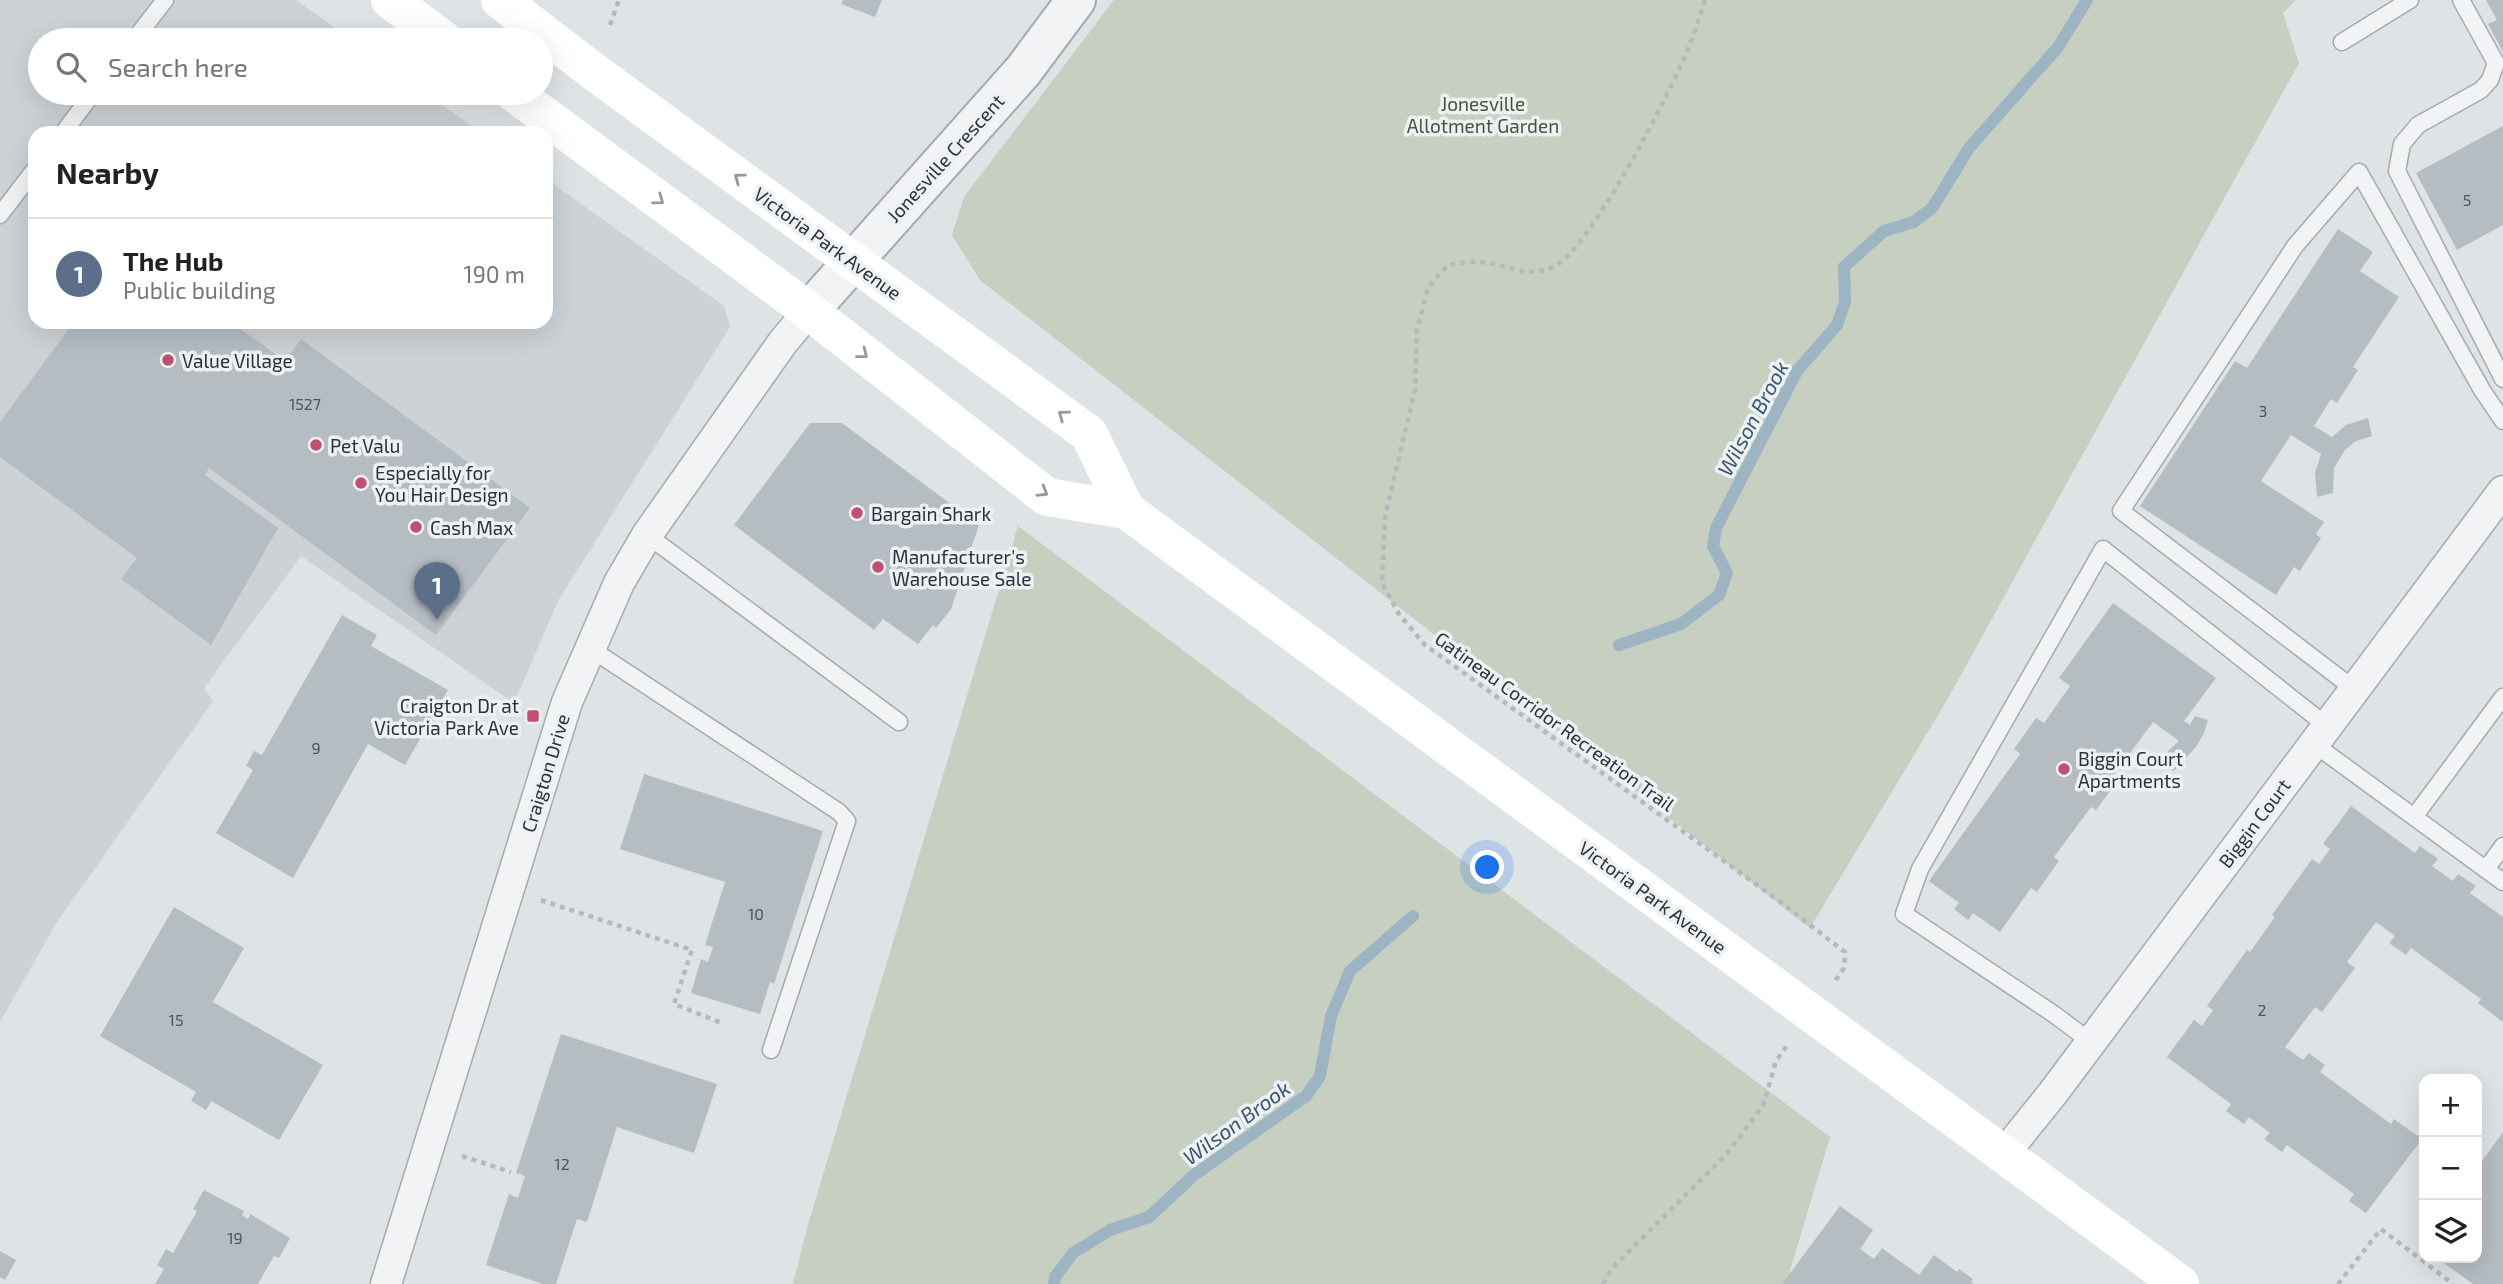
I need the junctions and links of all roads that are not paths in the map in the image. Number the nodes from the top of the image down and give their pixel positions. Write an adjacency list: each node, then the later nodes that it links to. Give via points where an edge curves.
1 (165, 0): 7 (lane)
2 (390, 0): 8 (main road)
3 (500, 0): 9 (main road, Victoria Park Avenue, one-way to 3)
4 (1076, 0): 17 (street, Jonesville Crescent, via 1023,71)
5 (2410, 0): 11 (lane)
6 (2460, 0): 19 (lane, via 2496,63 2490,80 2481,90 2418,125 2402,144 2397,171)
7 (143, 28)
8 (428, 28)
9 (538, 28)
10 (553, 39): 17 (main road, Victoria Park Avenue, one-way to 10)
11 (2342, 42)
12 (84, 105): 14 (lane)
13 (530, 105): 18 (main road, Victoria Park Avenue, one-way to 18)
14 (68, 126)
15 (28, 178): 16 (lane)
16 (0, 215)
17 (854, 261): 18 (street, Jonesville Crescent); 22 (main road, Victoria Park Avenue, one-way to 17, via 1089,434)
18 (809, 312): 22 (main road, Victoria Park Avenue, one-way to 22, via 1047,498); 23 (street, Craigton Drive)
19 (2503, 379)
20 (2503, 421): 25 (lane, via 2359,172 2295,246 2121,511)
21 (2498, 508): 25 (street, Biggin Court)
22 (1126, 510): 35 (main road, Victoria Park Avenue)
23 (647, 535): 24 (street, Craigton Drive, via 619,583); 27 (lane)
24 (591, 649): 34 (lane, via 847,821); 37 (street, Craigton Drive, via 567,702)
25 (2354, 689): 28 (street, Biggin Court)
26 (2503, 697): 29 (lane)
27 (900, 722)
28 (2320, 735): 29 (lane); 33 (street, Biggin Court); 33 (lane, via 2104,549 1920,869 1904,914)
29 (2414, 817): 31 (lane)
30 (2503, 846): 31 (lane)
31 (2486, 869): 32 (lane)
32 (2503, 882)
33 (2091, 1042): 35 (street, Biggin Court)
34 (771, 1050)
35 (2004, 1154): 36 (main road, Victoria Park Avenue)
36 (2172, 1282)
37 (386, 1284)

